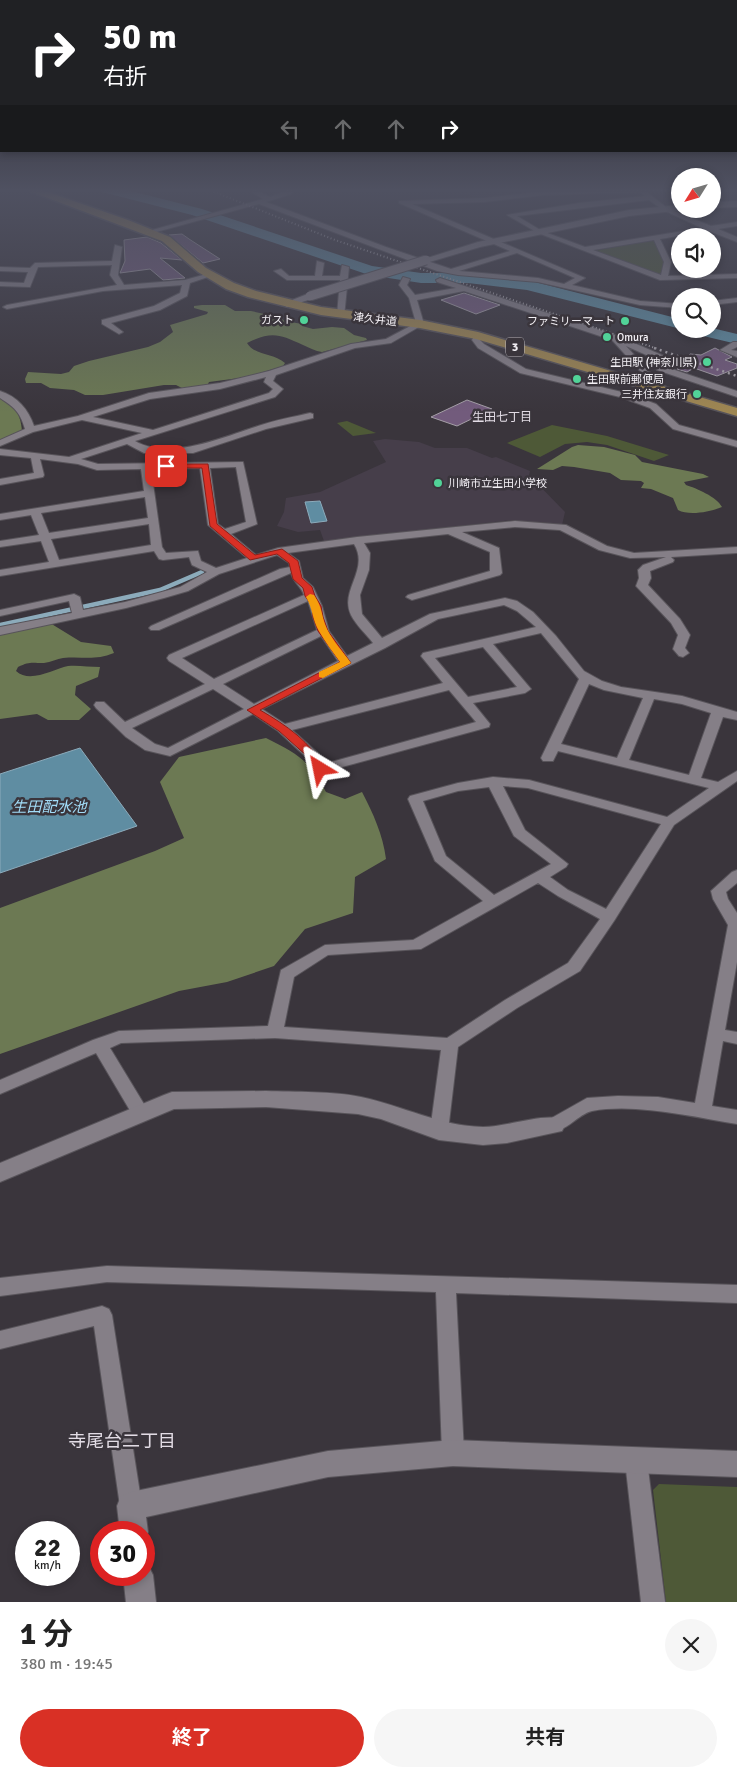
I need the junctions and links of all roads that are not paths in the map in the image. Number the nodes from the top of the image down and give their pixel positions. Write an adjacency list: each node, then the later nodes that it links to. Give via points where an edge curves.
1 (116, 263): 26 (street, via 114,275)
2 (85, 264): 13 (street, via 35,265)
3 (195, 264): 16 (main road, 津久井道 / 3)
4 (320, 264): 18 (street)
5 (414, 264): 31 (street, bridge)
6 (429, 264): 15 (street)
7 (474, 264): 15 (street)
8 (548, 264): 25 (street, via 581,278)
9 (624, 264): 20 (street)
10 (668, 264): 20 (street)
11 (346, 267): 19 (street)
12 (0, 269): 13 (street)
13 (32, 270): 24 (street, via 27,284)
14 (294, 271): 18 (street, via 280,272 288,278)
15 (451, 271): 25 (street)
16 (210, 275): 23 (street); 31 (main road, 津久井道 / 3, via 252,294)
17 (737, 276): 20 (street)
18 (318, 278): 19 (street)
19 (344, 278): 34 (street)
20 (664, 278)
21 (406, 279): 28 (street, via 403,285)
22 (439, 280): 27 (street)
23 (186, 282): 26 (street); 36 (street, via 184,294 157,308 105,322)
24 (0, 284)
25 (565, 286): 32 (street)
26 (122, 288): 33 (street, via 81,292)
27 (466, 288): 28 (street); 38 (street)
28 (413, 298): 35 (street)
29 (737, 300): 30 (street)
30 (721, 302)
31 (287, 304): 34 (main road, 津久井道 / 3)
32 (671, 305)
33 (7, 307)
34 (341, 315): 35 (main road, 津久井道 / 3)
35 (420, 324): 37 (main road, 津久井道 / 3); 41 (street, via 388,340 342,349)
36 (119, 332)
37 (478, 336): 43 (main road, 津久井道 / 3); 46 (street, via 476,340 481,346 523,371)
38 (615, 338): 42 (street, via 668,361 660,368); 43 (street)
39 (736, 344): 40 (street, via 724,350)
40 (737, 354)
41 (272, 373): 49 (street, via 206,389 149,396); 51 (street, via 268,382 279,389 272,395)
42 (684, 376): 43 (street, via 661,377); 45 (street)
43 (652, 384): 46 (street); 47 (main road, 津久井道 / 3)
44 (0, 394): 50 (street, via 18,405)
45 (737, 394)
46 (632, 398): 54 (street, via 653,406 676,427)
47 (736, 411)
48 (310, 416): 52 (street, via 263,427 193,450 144,450)
49 (81, 418): 50 (street); 51 (street)
50 (30, 430): 53 (street)
51 (153, 433): 52 (street)
52 (128, 441): 57 (street)
53 (0, 443)
54 (737, 444)
55 (0, 452): 56 (street)
56 (36, 458): 57 (street); 60 (street, via 38,476)
57 (70, 460): 59 (street, via 97,467)
58 (205, 465): 59 (street); 66 (street, via 213,525); 66 (street, via 240,464 252,524)
59 (146, 467): 61 (street)
60 (0, 482)
61 (149, 493): 62 (street); 64 (street)
62 (35, 511): 63 (street); 67 (street)
63 (0, 516)
64 (154, 520): 67 (street); 70 (street)
65 (452, 531): 68 (street); 73 (street, via 515,524 545,525 562,527 603,548 634,556); 80 (street, via 495,550 496,573)
66 (225, 533): 74 (street)
67 (46, 537): 69 (street); 75 (street)
68 (357, 540): 72 (street); 88 (street, via 365,553 354,595 356,614)
69 (0, 544)
70 (157, 547): 75 (street); 77 (street, via 162,557 194,553 196,563)
71 (737, 550): 73 (street)
72 (278, 551): 74 (street); 76 (street, via 294,561)
73 (686, 554): 89 (street, via 647,567 642,586 676,621 684,635 679,649)
74 (254, 558): 77 (street)
75 (55, 564): 78 (street)
76 (294, 569): 79 (street); 83 (street)
77 (215, 572): 82 (street, via 184,589 126,606)
78 (0, 573)
79 (310, 596): 86 (street); 92 (street, via 173,658)
80 (412, 597)
81 (0, 613): 82 (street, via 74,597)
82 (78, 614): 85 (street)
83 (155, 628)
84 (543, 629): 87 (street); 88 (street, via 512,602 505,601 434,616); 91 (street)
85 (0, 631)
86 (323, 631): 90 (street); 92 (street)
87 (485, 642): 93 (street, via 427,656); 95 (street, via 525,689)
88 (381, 645): 90 (street)
89 (683, 653)
90 (346, 663): 97 (street)
91 (586, 678): 94 (street, via 616,690); 102 (street, via 551,752)
92 (212, 684): 97 (street); 100 (street)
93 (452, 685): 95 (street); 101 (street)
94 (650, 695): 98 (street, via 683,700); 102 (street)
95 (466, 702): 101 (street, via 484,724 320,769 313,756)
96 (100, 705): 100 (street)
97 (252, 710): 100 (street, via 170,752 150,747); 101 (street)
98 (718, 712): 99 (street); 104 (street)
99 (737, 716)
100 (125, 726)
101 (283, 728)
102 (622, 762): 104 (street)
103 (737, 775): 106 (street)
104 (694, 780): 106 (street)
105 (493, 782): 107 (street, via 529,784); 109 (street, via 519,833 561,864); 110 (street, via 450,787 415,799 440,858)
106 (721, 787): 107 (street)
107 (669, 822): 112 (street)
108 (737, 876): 111 (street, via 718,890 718,895)
109 (540, 877): 110 (street); 112 (street)
110 (493, 902): 114 (street, via 416,945 325,950 287,974)
111 (735, 916): 113 (street)
112 (609, 917): 118 (street, via 574,967)
113 (732, 972): 115 (street)
114 (275, 1032): 117 (street, via 119,1036); 118 (street)
115 (716, 1034): 116 (street); 120 (street)
116 (737, 1038)
117 (99, 1044): 119 (street); 121 (street)
118 (450, 1044): 124 (street)
119 (0, 1087)
120 (702, 1110): 122 (street); 123 (street, via 658,1104 587,1105)
121 (141, 1114): 124 (street, via 172,1100 266,1099 358,1106 384,1111); 125 (street)
122 (737, 1117)
123 (554, 1125): 124 (street, via 483,1136)
124 (439, 1131)
125 (0, 1173)
126 (446, 1286): 127 (street, via 107,1274); 128 (street); 130 (street)
127 (0, 1287)
128 (737, 1294)
129 (0, 1340): 133 (street, via 102,1315)
130 (453, 1453): 131 (street); 133 (street, via 328,1464)
131 (636, 1461): 132 (street); 136 (street)
132 (737, 1464)
133 (132, 1519)
134 (139, 1586): 135 (street)
135 (141, 1602)
136 (653, 1602)

